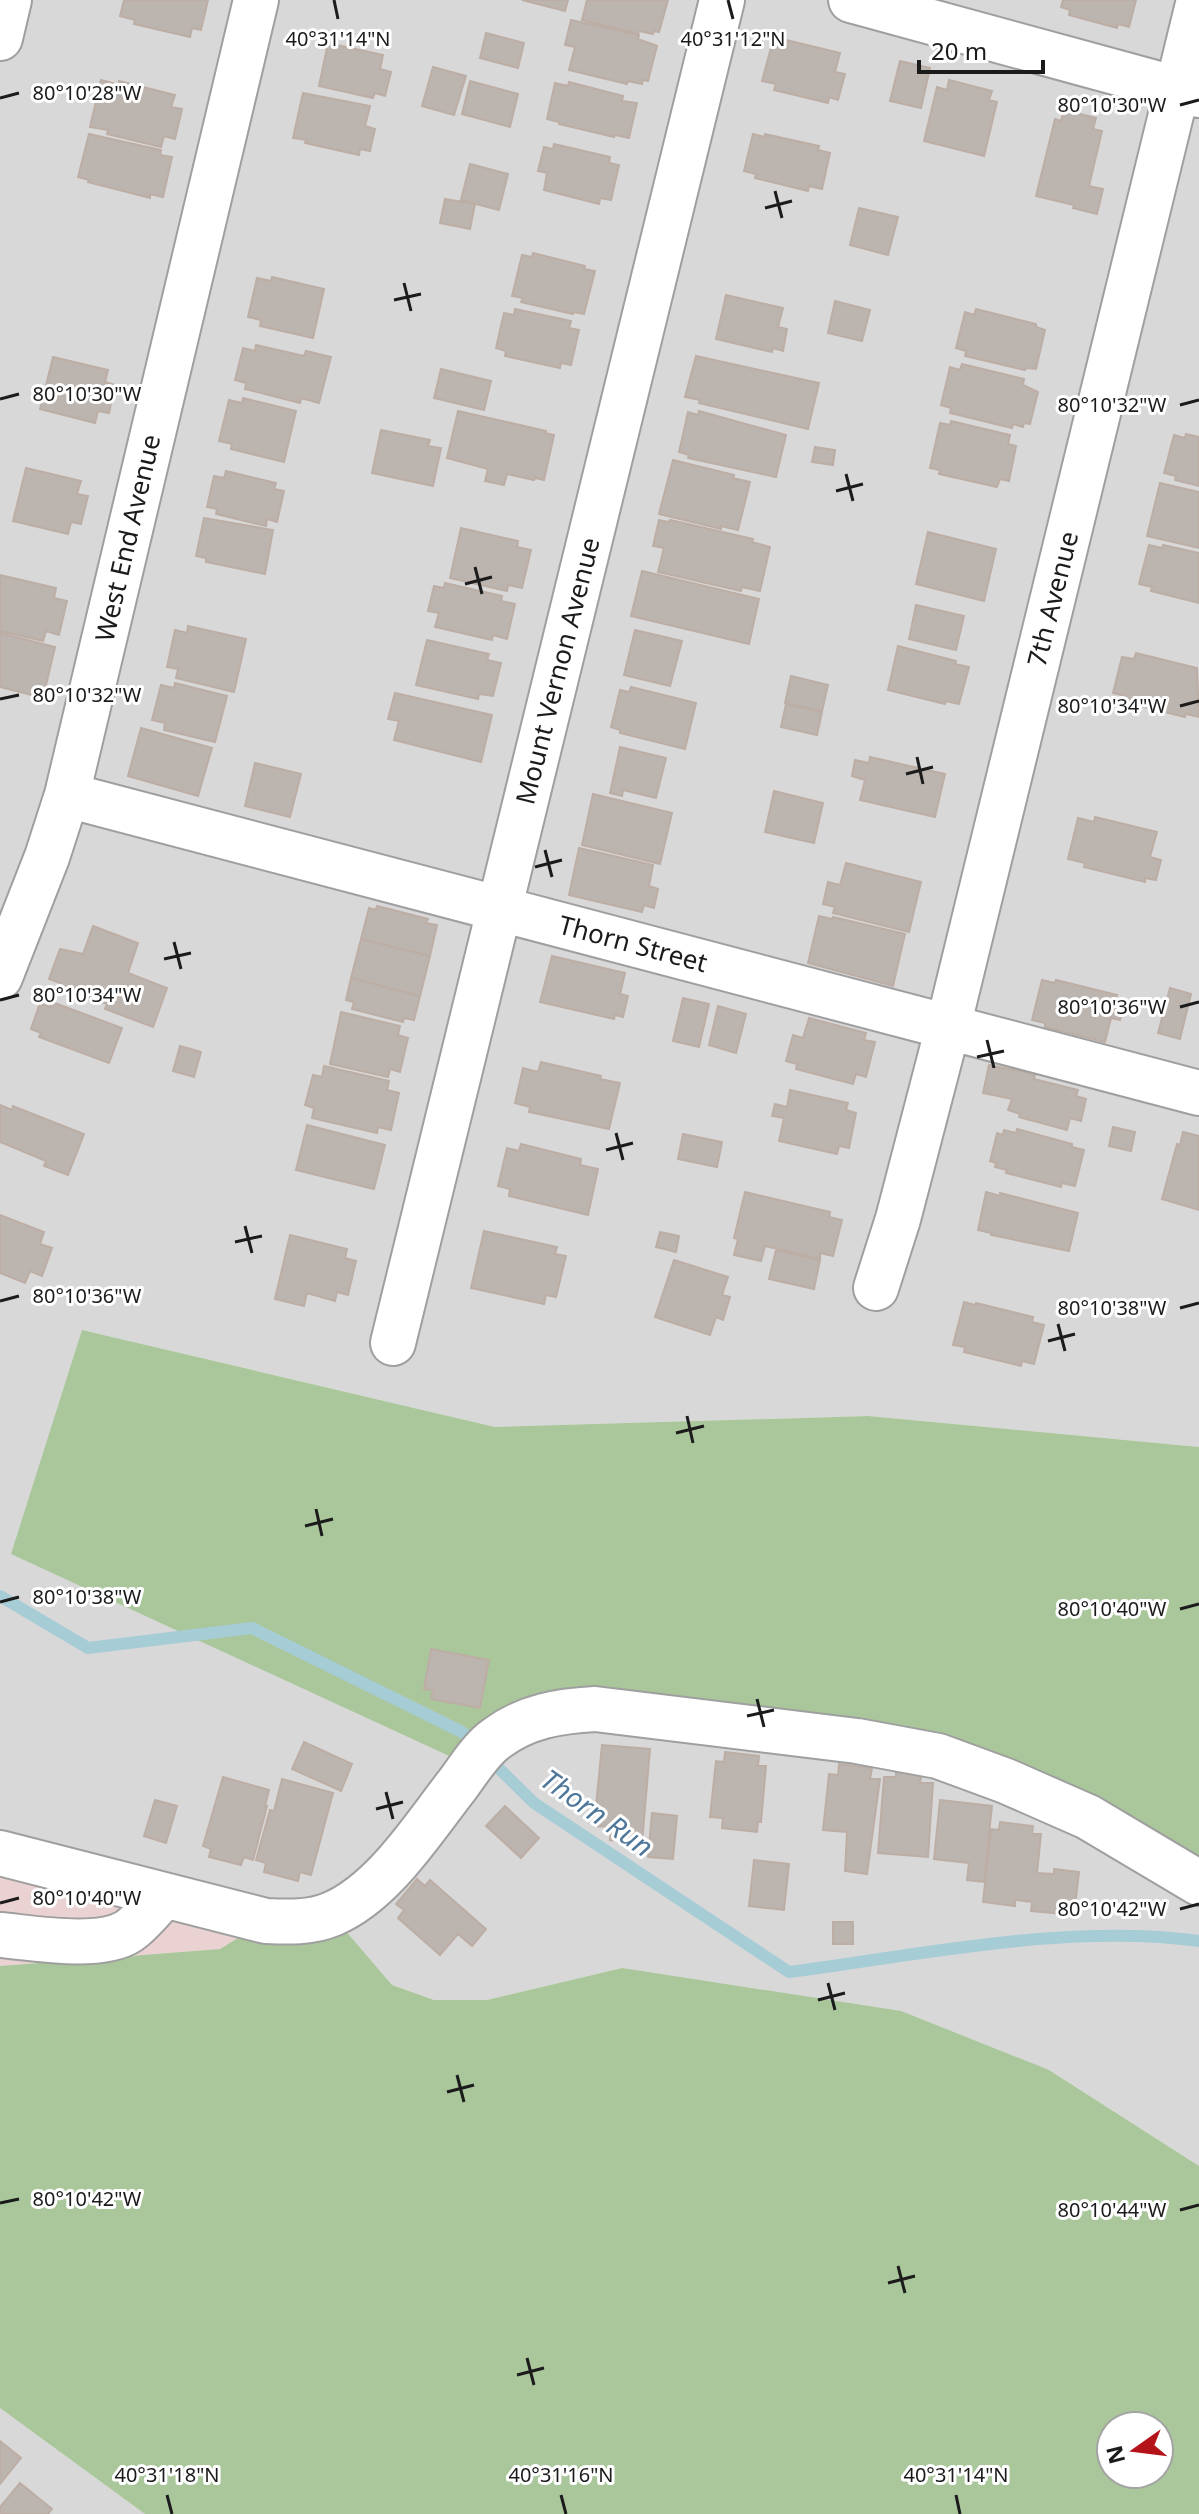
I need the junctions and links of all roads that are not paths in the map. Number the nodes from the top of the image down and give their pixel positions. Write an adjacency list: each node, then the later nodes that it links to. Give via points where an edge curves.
1 (9, 0): 6 (street)
2 (256, 0): 8 (street, West End Avenue)
3 (722, 0): 9 (street, Mount Vernon Avenue)
4 (851, 0): 7 (street)
5 (1199, 0): 7 (street, 7th Avenue)
6 (0, 38)
7 (1188, 93): 11 (street, 7th Avenue)
8 (67, 795): 9 (street, Thorn Street); 10 (street, West End Avenue)
9 (500, 909): 11 (street, Thorn Street); 14 (street, Mount Vernon Avenue)
10 (0, 977)
11 (948, 1027): 12 (street, Thorn Street); 13 (street, 7th Avenue)
12 (1199, 1093)
13 (876, 1288)
14 (393, 1343)
15 (0, 1853): 17 (street)
16 (1199, 1883): 17 (street, via 1088,1817 938,1756 595,1709 554,1711 526,1722 483,1752 399,1858 361,1897 331,1914 299,1922 266,1921)
17 (164, 1896): 18 (street, via 127,1932 103,1939)
18 (0, 1935)

